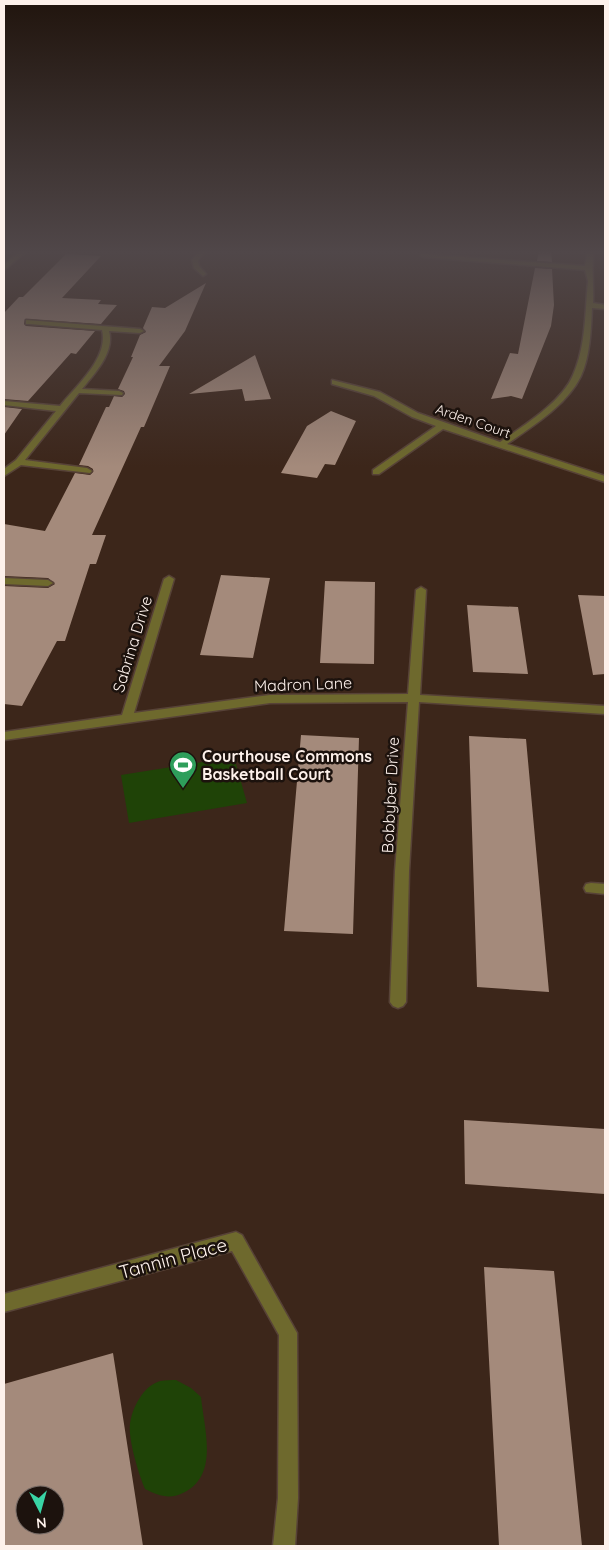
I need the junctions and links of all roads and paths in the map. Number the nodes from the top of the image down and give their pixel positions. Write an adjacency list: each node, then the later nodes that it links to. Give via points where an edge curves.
1 (34, 322): 3 (street)
2 (586, 322): 11 (street, via 582,361 566,392)
3 (105, 329): 4 (street); 6 (street, via 108,340 98,364)
4 (140, 331)
5 (335, 382): 10 (street, Arden Court, via 377,394)
6 (78, 391): 7 (street); 9 (street)
7 (120, 393)
8 (4, 403): 9 (street)
9 (63, 409): 12 (street)
10 (442, 426): 11 (street, Arden Court); 15 (street)
11 (501, 445): 16 (street, Arden Court)
12 (19, 462): 13 (street); 14 (street)
13 (87, 471)
14 (4, 472)
15 (376, 472)
16 (605, 479)
17 (169, 579): 23 (street, Sabrina Drive)
18 (4, 581): 19 (street)
19 (48, 583)
20 (421, 590): 21 (street, Bobbyber Drive)
21 (412, 698): 22 (street, Madron Lane); 23 (street, Madron Lane, via 270,699); 27 (street, Bobbyber Drive)
22 (605, 710)
23 (127, 718): 24 (street, Madron Lane)
24 (4, 736)
25 (591, 888): 26 (street)
26 (605, 888)
27 (398, 1002)
28 (4, 1303): 29 (street, Tannin Place, via 236,1241 288,1333 288,1498)
29 (284, 1546)

